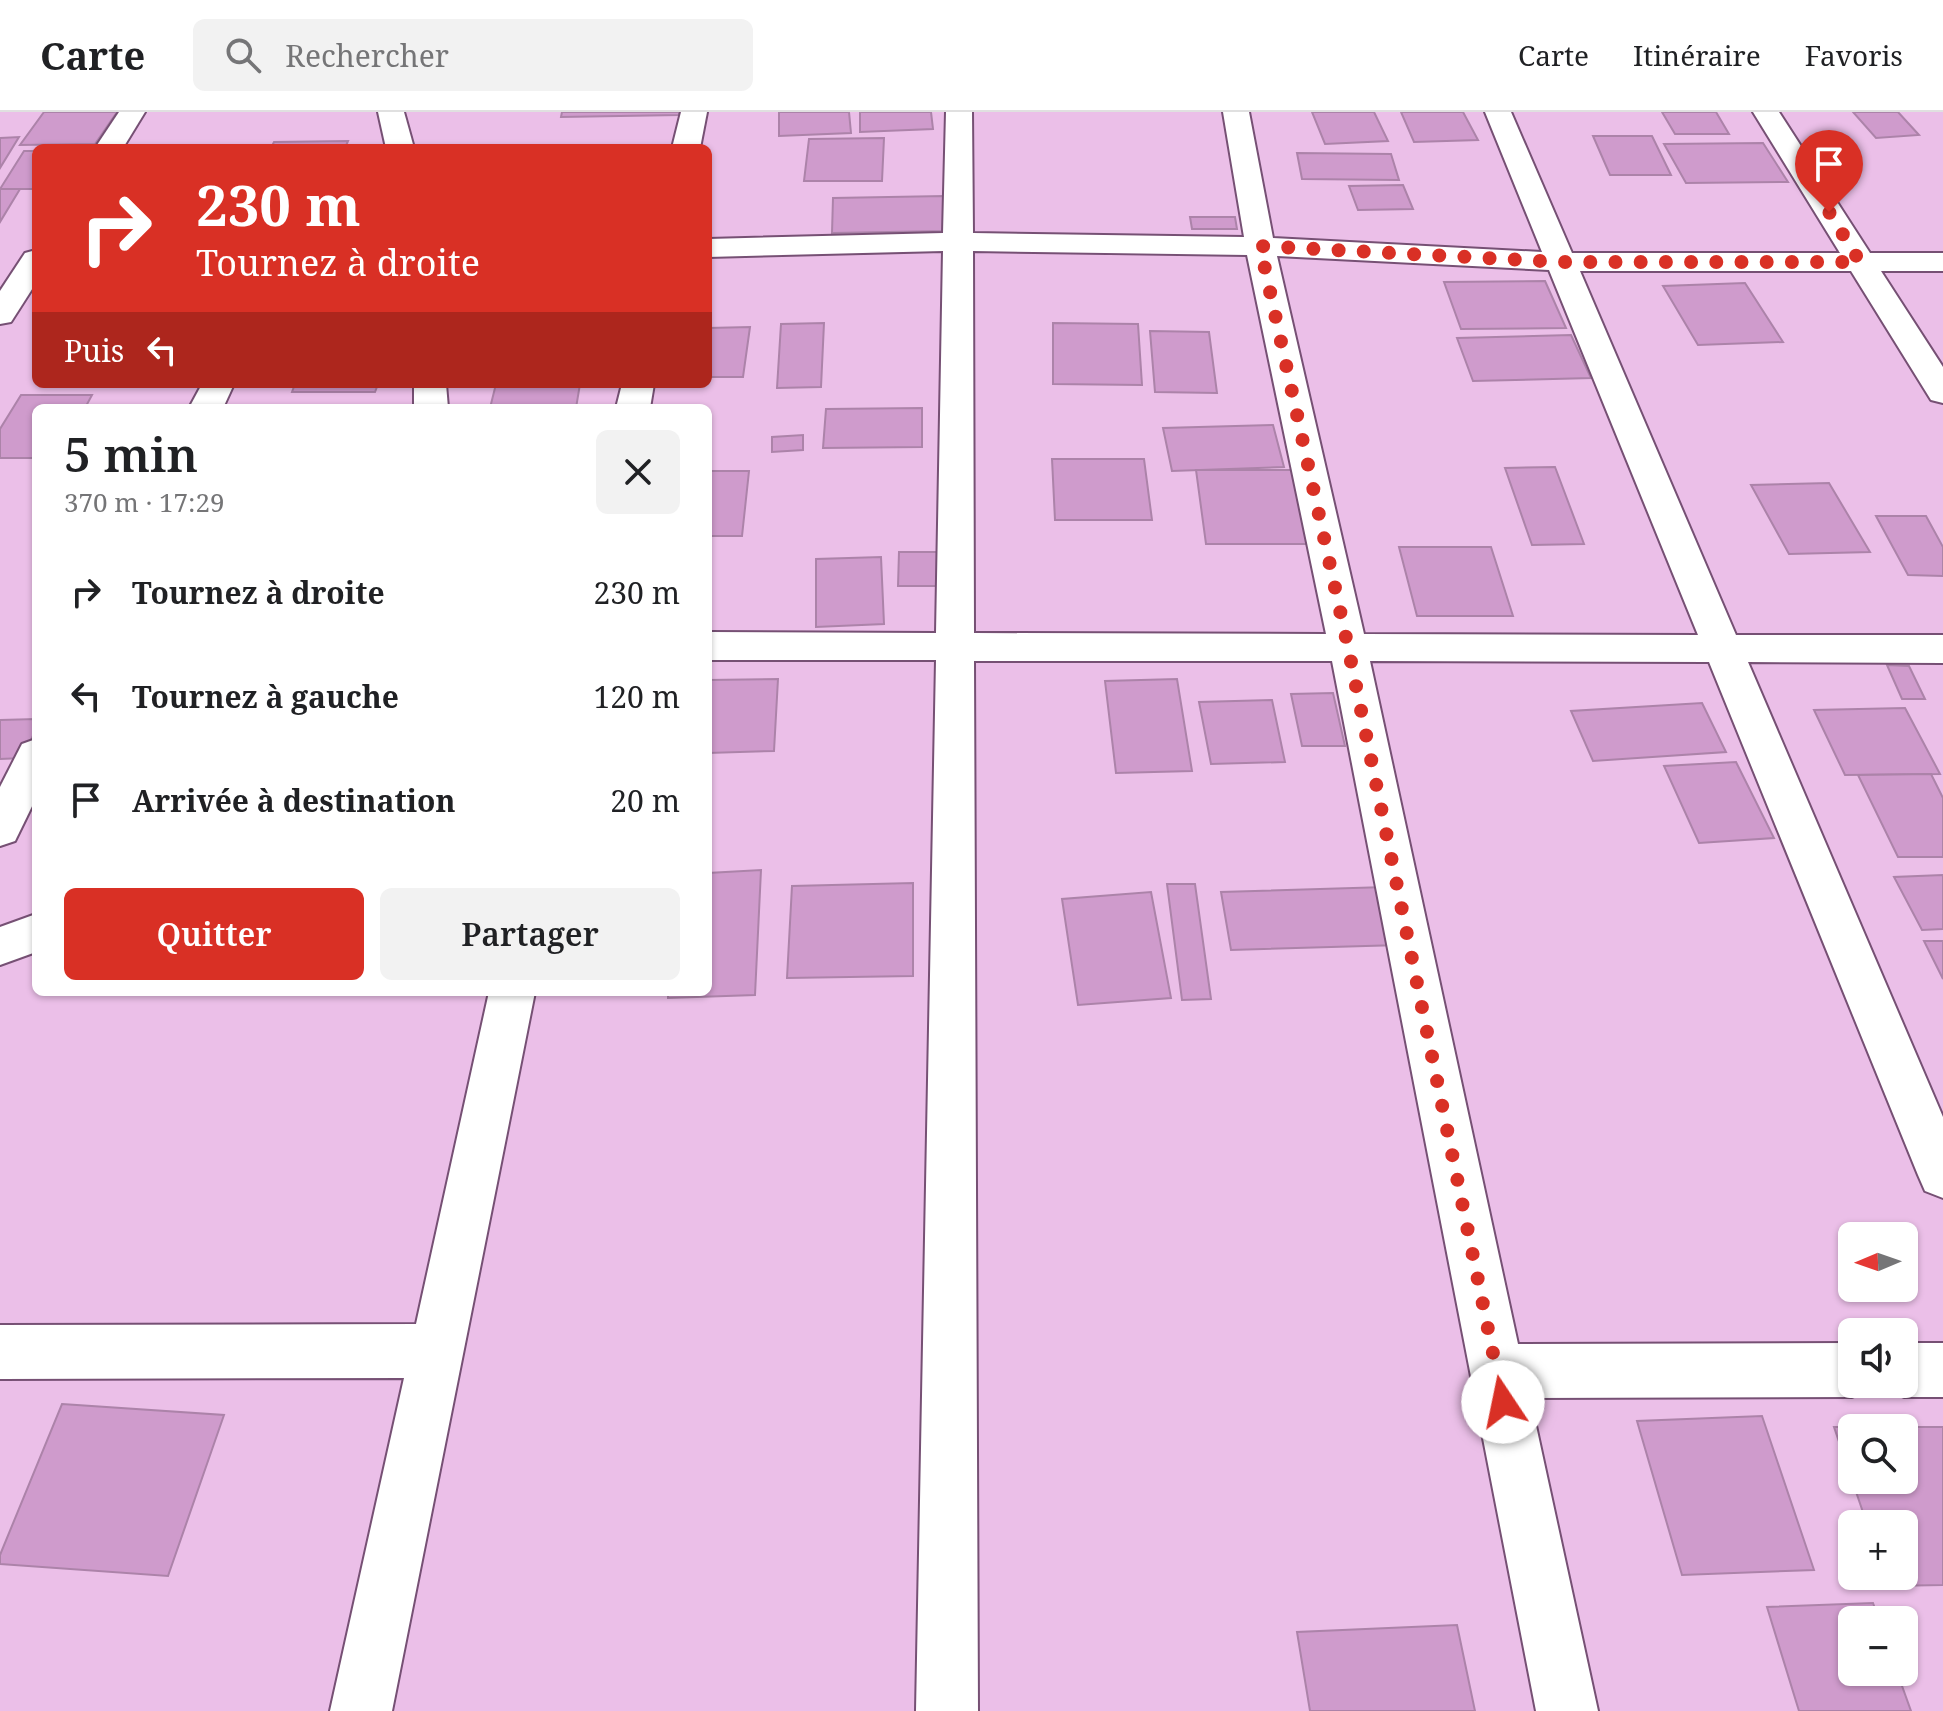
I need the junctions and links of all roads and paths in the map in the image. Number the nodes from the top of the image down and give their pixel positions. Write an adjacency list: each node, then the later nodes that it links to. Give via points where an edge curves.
1 (132, 112): 8 (street)
2 (391, 112): 9 (street)
3 (694, 112): 10 (street)
4 (959, 112): 11 (street)
5 (1236, 112): 12 (street)
6 (1498, 112): 16 (street)
7 (1766, 112): 17 (street)
8 (112, 144)
9 (399, 144)
10 (687, 144)
11 (959, 242): 12 (street); 13 (street); 23 (street)
12 (1260, 246): 16 (street); 24 (street)
13 (712, 248)
14 (32, 261): 15 (street)
15 (0, 262)
16 (1561, 262): 17 (street); 25 (street)
17 (1860, 262): 18 (street); 21 (street)
18 (1943, 262)
19 (32, 267): 20 (street)
20 (0, 315)
21 (1943, 393)
22 (712, 646): 23 (street)
23 (955, 646): 24 (street); 40 (street)
24 (1348, 647): 25 (street); 38 (street)
25 (1723, 648): 26 (street); 32 (street)
26 (1943, 649)
27 (32, 763): 28 (street)
28 (0, 829)
29 (32, 934): 30 (street)
30 (0, 946)
31 (511, 996): 33 (street)
32 (1943, 1175)
33 (437, 1351): 34 (street); 39 (street)
34 (0, 1352)
35 (1838, 1370): 38 (street)
36 (1918, 1370): 37 (street)
37 (1943, 1370)
38 (1497, 1371): 41 (street)
39 (361, 1711)
40 (947, 1711)
41 (1567, 1711)

